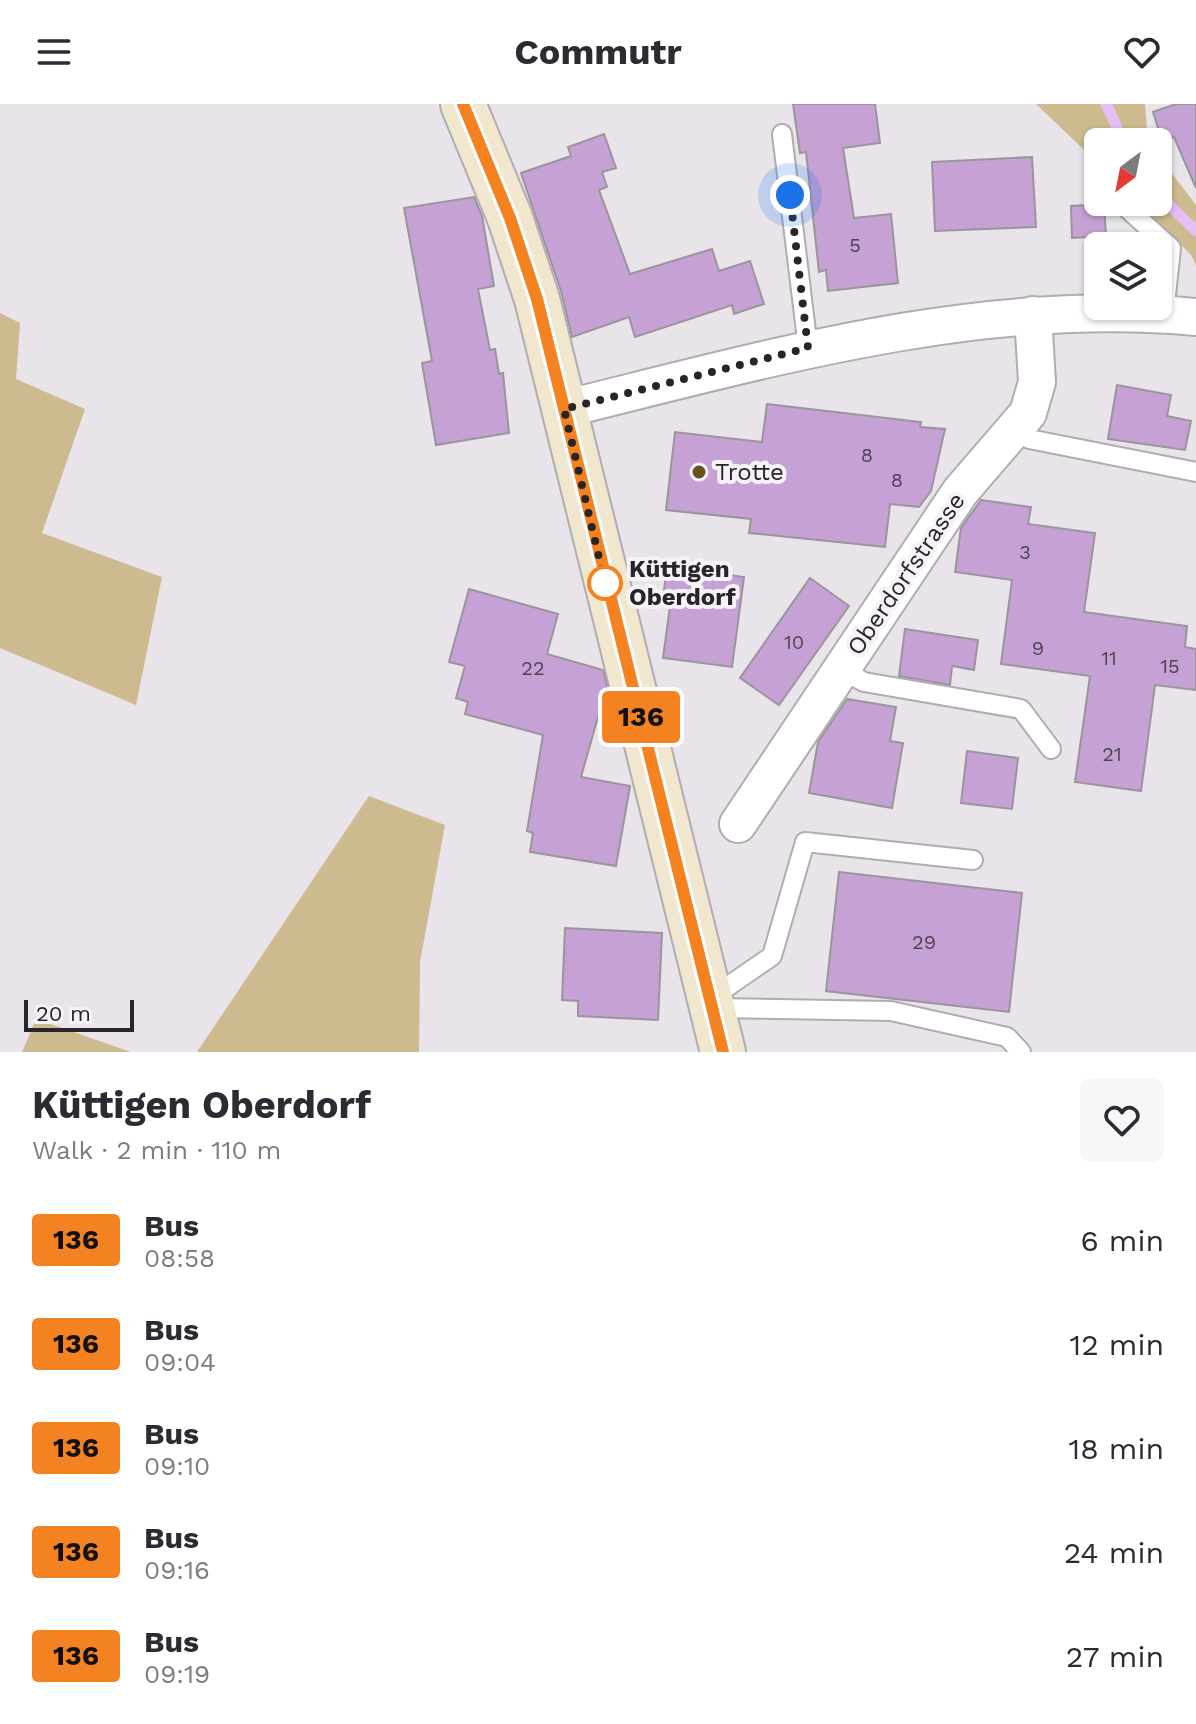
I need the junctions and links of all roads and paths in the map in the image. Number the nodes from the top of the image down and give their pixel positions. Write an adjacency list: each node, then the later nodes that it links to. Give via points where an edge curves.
1 (463, 104): 7 (street, via 537,299)
2 (782, 134): 6 (lane)
3 (1136, 216): 5 (lane, via 1171,248)
4 (1033, 315): 5 (street); 6 (street); 8 (street, Oberdorfstrasse, via 1037,382 1028,413)
5 (1180, 316)
6 (808, 348): 7 (street)
7 (564, 409): 14 (street)
8 (1015, 428): 9 (lane, via 1029,439); 10 (street, Oberdorfstrasse, via 960,492)
9 (1196, 472)
10 (842, 670): 11 (lane, via 864,682 1021,709); 12 (street, Oberdorfstrasse)
11 (1051, 749)
12 (738, 824)
13 (973, 860): 14 (lane, via 805,842 772,956)
14 (710, 1004): 15 (street); 16 (lane, via 891,1011 1007,1037)
15 (723, 1052)
16 (1021, 1052)

